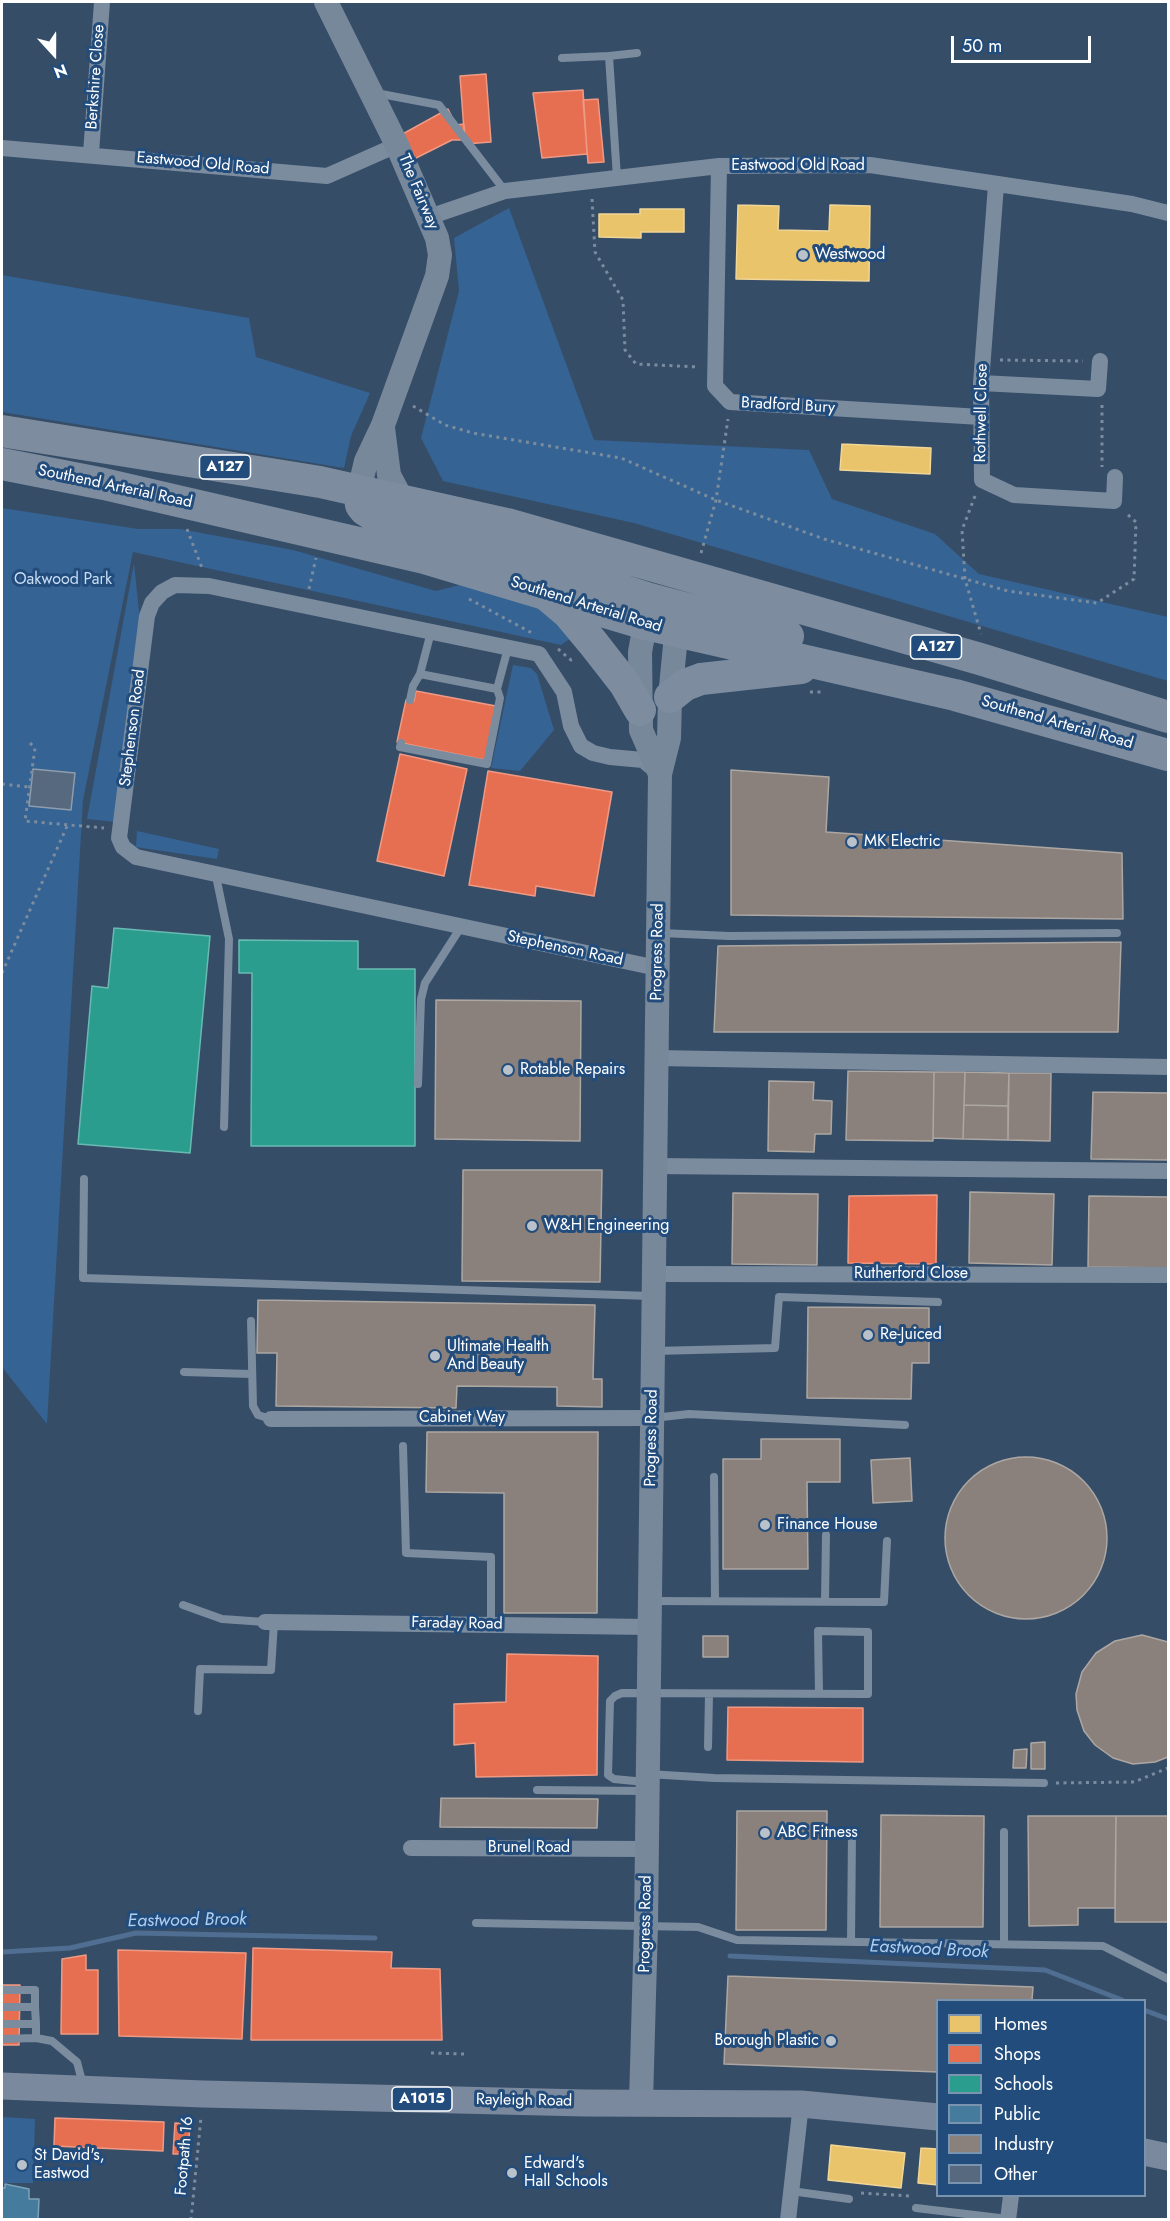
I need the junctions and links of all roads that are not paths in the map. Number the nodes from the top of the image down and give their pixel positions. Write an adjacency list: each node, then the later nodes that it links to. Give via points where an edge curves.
1 (102, 2): 9 (street, Berkshire Close)
2 (326, 2): 6 (street, The Fairway)
3 (637, 54): 4 (lane)
4 (609, 56): 5 (lane); 11 (lane)
5 (562, 58)
6 (370, 92): 7 (street, The Fairway); 13 (lane, via 439,105)
7 (398, 145): 9 (street, Eastwood Old Road, via 327,176); 15 (street, The Fairway)
8 (2, 148): 9 (street, Eastwood Old Road)
9 (91, 153)
10 (719, 166): 11 (street, Eastwood Old Road); 12 (street, Eastwood Old Road, via 870,165); 18 (street, Bradford Bury, via 715,386 730,402)
11 (617, 178): 13 (street, Eastwood Old Road)
12 (996, 185): 14 (street, Eastwood Old Road, via 1132,204); 17 (street, Rothwell Close)
13 (505, 191): 15 (street, Eastwood Old Road)
14 (1168, 213)
15 (429, 217): 19 (street, The Fairway, via 438,238 437,276)
16 (1100, 361): 17 (street, via 1098,389)
17 (981, 383): 18 (street, Rothwell Close)
18 (981, 417): 22 (street, Rothwell Close, via 982,480 1014,495 1114,501)
19 (383, 425): 23 (street, The Fairway, via 366,461); 24 (street, The Fairway, via 389,475)
20 (2, 431): 23 (highway, Southend Arterial Road / A127, via 307,479)
21 (2, 464): 25 (highway, Southend Arterial Road / A127, via 337,536)
22 (1115, 477)
23 (359, 491): 24 (highway, Southend Arterial Road / A127); 26 (highway, via 361,505 376,519 528,559)
24 (408, 502): 26 (highway, Southend Arterial Road / A127, via 507,524)
25 (537, 590): 26 (highway, Southend Arterial Road / A127); 36 (highway, via 568,613 625,684)
26 (660, 602): 30 (highway, Southend Arterial Road / A127); 32 (highway, via 931,677); 33 (street, Progress Road); 35 (highway, Southend Arterial Road / A127, via 695,565); 36 (street, Progress Road, via 640,652)
27 (431, 633): 28 (street, Stephenson Road); 29 (lane); 41 (street, Stephenson Road, via 209,586 176,585 152,603 147,616 120,830 123,847 136,856)
28 (508, 648): 31 (lane); 39 (street, Stephenson Road, via 539,654 550,668 564,692 571,726 581,746 593,753)
29 (420, 674): 31 (lane); 34 (lane)
30 (828, 679): 32 (highway, Southend Arterial Road / A127); 33 (highway, via 701,679)
31 (497, 689): 37 (lane, via 500,698 487,764 400,747)
32 (955, 695): 38 (highway, Southend Arterial Road / A127)
33 (670, 697): 40 (street, Progress Road, via 669,738)
34 (410, 700)
35 (1168, 717)
36 (641, 720): 39 (street, via 638,747 627,756); 40 (street, Progress Road)
37 (401, 743)
38 (1168, 755)
39 (618, 757): 40 (street, Stephenson Road, via 643,760)
40 (660, 774): 43 (street, Progress Road)
41 (216, 876): 42 (street, Stephenson Road); 49 (lane, via 229,939)
42 (461, 927): 45 (street, Stephenson Road); 48 (lane, via 425,983)
43 (658, 933): 44 (lane); 45 (street, Progress Road)
44 (1117, 933)
45 (657, 968): 46 (street, Progress Road)
46 (657, 1058): 47 (street); 50 (street, Progress Road)
47 (1168, 1067)
48 (418, 1084)
49 (224, 1127)
50 (655, 1166): 51 (street); 54 (street, Progress Road)
51 (1168, 1172)
52 (84, 1179): 54 (lane, via 83,1278)
53 (1168, 1275): 54 (street, Rutherford Close)
54 (654, 1285): 57 (street, Progress Road)
55 (938, 1302): 57 (lane, via 779,1298 775,1348)
56 (251, 1321): 59 (lane)
57 (653, 1351): 60 (street, Progress Road)
58 (184, 1372): 59 (lane)
59 (251, 1374): 61 (lane, via 253,1406 258,1414)
60 (652, 1418): 61 (street, Cabinet Way); 62 (lane, via 689,1414); 68 (street, Progress Road)
61 (272, 1419)
62 (905, 1425)
63 (403, 1446): 72 (lane, via 406,1553 491,1557)
64 (714, 1478): 69 (lane)
65 (826, 1535): 67 (lane)
66 (887, 1541): 67 (lane, via 884,1602)
67 (825, 1600): 69 (lane)
68 (650, 1601): 69 (lane); 73 (street, Progress Road)
69 (715, 1601)
70 (183, 1605): 71 (lane, via 222,1619)
71 (269, 1622): 72 (street, Faraday Road); 77 (lane, via 271,1670 200,1669)
72 (491, 1624): 73 (street, Faraday Road)
73 (650, 1628): 74 (street, Progress Road)
74 (649, 1694): 75 (lane); 79 (street, Progress Road); 79 (lane, via 622,1693 610,1701 606,1768 614,1779)
75 (709, 1694): 76 (lane); 78 (lane)
76 (819, 1694): 76 (lane, via 868,1694 868,1632 818,1631)
77 (198, 1711)
78 (708, 1747)
79 (648, 1782): 80 (lane, via 714,1778); 81 (lane); 85 (street, Progress Road)
80 (1044, 1782)
81 (537, 1790)
82 (852, 1832): 88 (lane)
83 (1004, 1832): 89 (lane)
84 (411, 1848): 85 (street, Brunel Road)
85 (647, 1849): 87 (street, Progress Road)
86 (476, 1923): 87 (lane)
87 (646, 1925): 88 (lane, via 706,1928 737,1940); 100 (street, Progress Road)
88 (851, 1942): 89 (lane)
89 (1004, 1944): 90 (lane, via 1103,1946)
90 (1168, 1979)
91 (2, 1990): 93 (lane, via 35,1990)
92 (2, 2007): 93 (lane)
93 (35, 2007): 95 (lane)
94 (2, 2024): 95 (lane)
95 (36, 2024): 96 (lane)
96 (36, 2038): 97 (lane); 99 (lane, via 52,2041 77,2061)
97 (2, 2039)
98 (2, 2086): 99 (main road, Rayleigh Road / A1015)
99 (83, 2089): 100 (main road, Rayleigh Road / A1015)
100 (641, 2102): 101 (main road, Rayleigh Road / A1015)
101 (801, 2104): 102 (main road, Rayleigh Road / A1015); 105 (street)
102 (936, 2117)
103 (1146, 2152): 104 (main road)
104 (1168, 2157)
105 (791, 2192): 107 (lane); 110 (street)
106 (1011, 2197): 109 (street)
107 (849, 2199)
108 (920, 2208): 109 (lane)
109 (1008, 2219)
110 (788, 2220)

